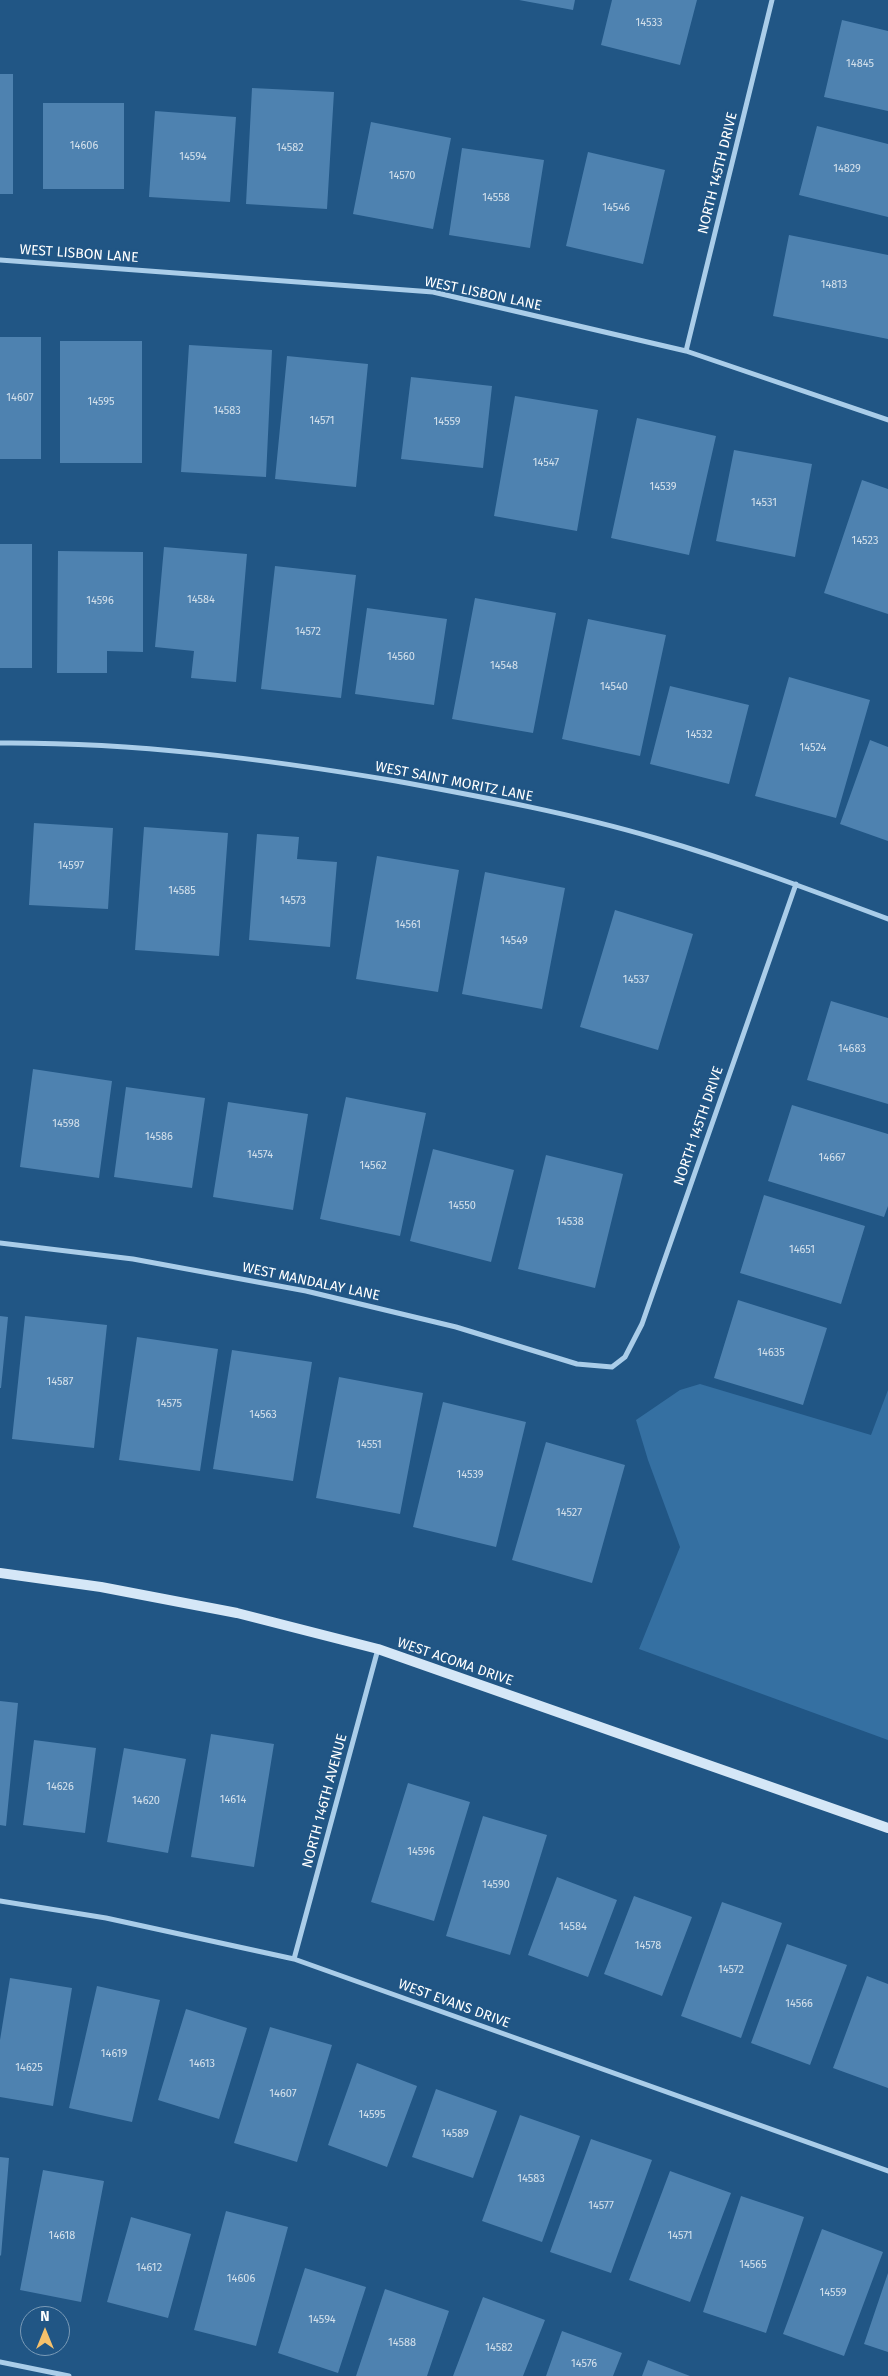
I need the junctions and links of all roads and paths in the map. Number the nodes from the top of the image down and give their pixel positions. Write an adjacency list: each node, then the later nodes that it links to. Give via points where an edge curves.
1 (772, 0): 3 (street, NORTH 145TH DRIVE)
2 (0, 260): 3 (street, WEST LISBON LANE, via 433,292)
3 (686, 351): 4 (street, WEST LISBON LANE)
4 (888, 420)
5 (0, 743): 6 (street, WEST SAINT MORITZ LANE, via 203,755 281,763 424,786 653,837)
6 (796, 884): 7 (street, WEST SAINT MORITZ LANE); 9 (street, NORTH 145TH DRIVE, via 642,1324 625,1357)
7 (888, 919)
8 (0, 1243): 9 (street, WEST MANDALAY LANE, via 133,1259 306,1291 456,1328 577,1364)
9 (612, 1367)
10 (0, 1573): 11 (street, WEST ACOMA DRIVE, via 101,1587 237,1613)
11 (378, 1649): 12 (street, WEST ACOMA DRIVE); 14 (street, NORTH 146TH AVENUE)
12 (888, 1828)
13 (0, 1900): 14 (street, WEST EVANS DRIVE, via 106,1918)
14 (294, 1959): 15 (street, WEST EVANS DRIVE)
15 (888, 2171)
16 (0, 2362): 17 (street)
17 (69, 2376)

